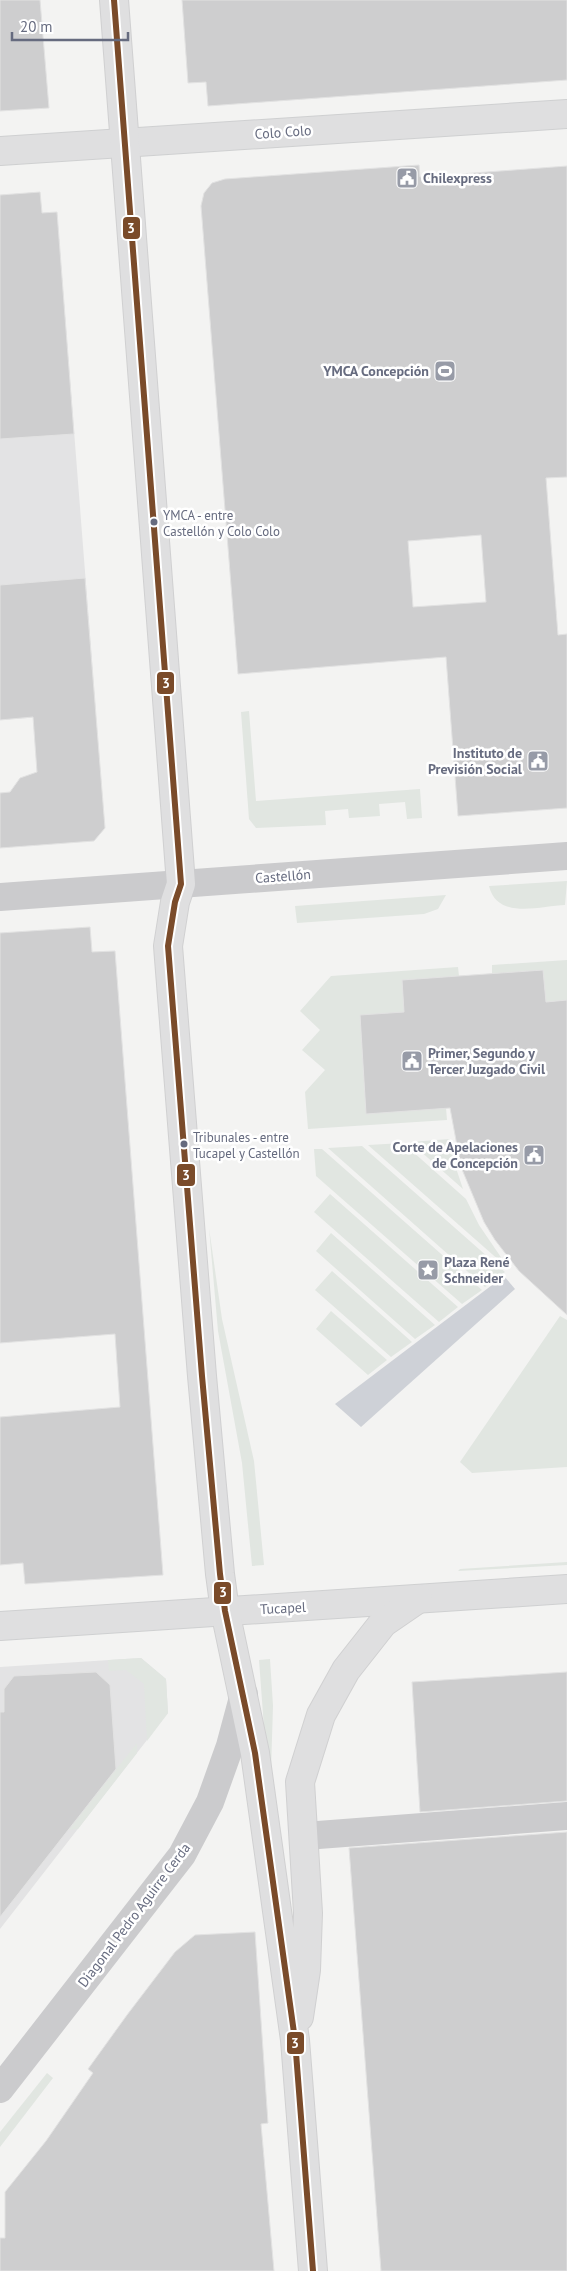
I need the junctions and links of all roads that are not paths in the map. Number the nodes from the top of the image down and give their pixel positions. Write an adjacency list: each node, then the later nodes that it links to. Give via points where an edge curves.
1 (114, 0): 3 (main road)
2 (567, 114): 3 (main road, Colo Colo)
3 (125, 142): 4 (main road, Colo Colo); 6 (main road)
4 (0, 151)
5 (567, 856): 6 (street, Castellón)
6 (181, 884): 7 (street, Castellón); 10 (main road, via 168,946 202,1376)
7 (0, 898)
8 (567, 1589): 9 (main road, Tucapel)
9 (418, 1599): 10 (main road, Tucapel); 14 (main road, via 383,1623 368,1640 321,1715 300,1782)
10 (225, 1611): 11 (main road, Tucapel); 12 (main road)
11 (0, 1626)
12 (244, 1694): 15 (main road); 16 (street, Diagonal Pedro Aguirre Cerda, via 216,1785 182,1855)
13 (567, 1816): 14 (street)
14 (305, 1836): 15 (main road, via 306,1970)
15 (295, 2040): 17 (main road)
16 (0, 2089)
17 (312, 2271)

